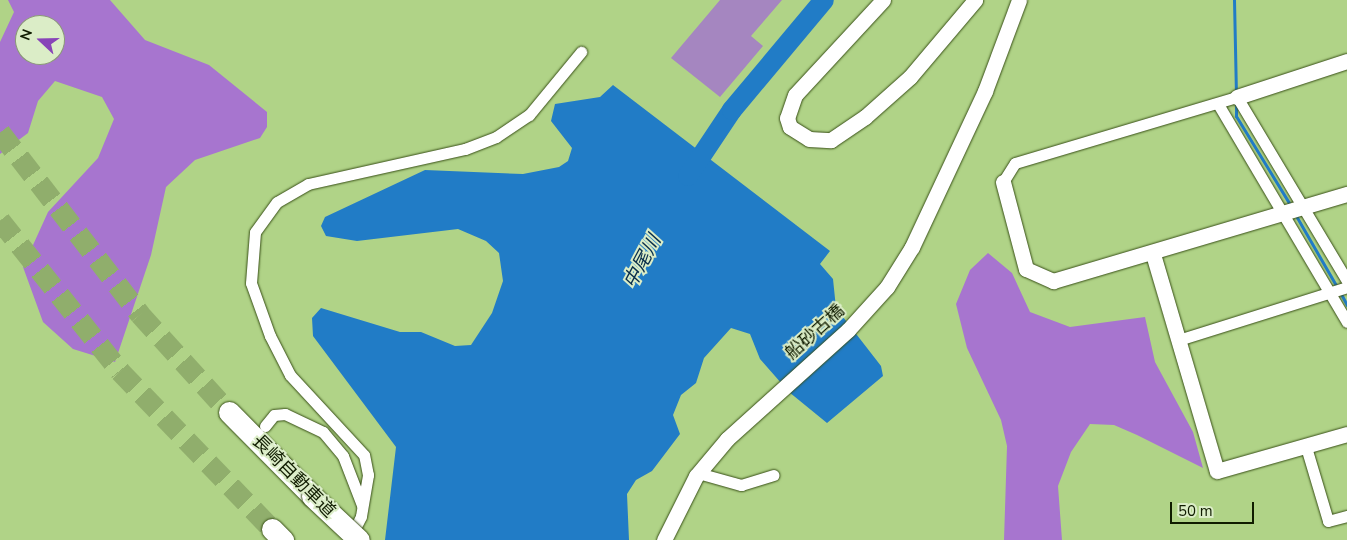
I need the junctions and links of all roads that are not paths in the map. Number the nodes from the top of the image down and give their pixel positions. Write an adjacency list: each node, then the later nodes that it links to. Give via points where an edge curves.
1 (883, 0): 2 (street, via 795,95 787,118 790,127 809,139 831,140 865,117 910,77)
2 (975, 0)
3 (1019, 0): 22 (street, 船砂古橋, via 985,91 912,248 888,287 848,330 764,402)
4 (581, 52): 24 (street, via 529,115 496,137 465,149 308,184 277,202 255,232 249,263 257,304 290,375 364,455 368,475)
5 (1347, 61): 6 (street)
6 (1237, 97): 7 (street); 10 (street)
7 (1218, 104): 8 (street, via 1016,163); 11 (street)
8 (1003, 182): 12 (street, via 1026,269 1054,282)
9 (1347, 194): 10 (street)
10 (1301, 207): 11 (street); 13 (street)
11 (1285, 211): 12 (street); 15 (street)
12 (1153, 254): 17 (street)
13 (1347, 281)
14 (1347, 287): 15 (street)
15 (1330, 293): 16 (street); 17 (street)
16 (1347, 322)
17 (1178, 340): 21 (street, via 1217,471)
18 (229, 412): 27 (highway, 長崎自動車道, bridge)
19 (265, 426): 24 (street, via 274,415 285,414 323,432 343,456)
20 (1347, 434): 21 (street)
21 (1306, 447): 25 (street, via 1328,521)
22 (698, 473): 23 (street, via 740,485); 28 (street, 船砂古橋)
23 (774, 475)
24 (362, 505): 26 (street)
25 (1347, 516)
26 (348, 540)
27 (359, 540)
28 (664, 540)

